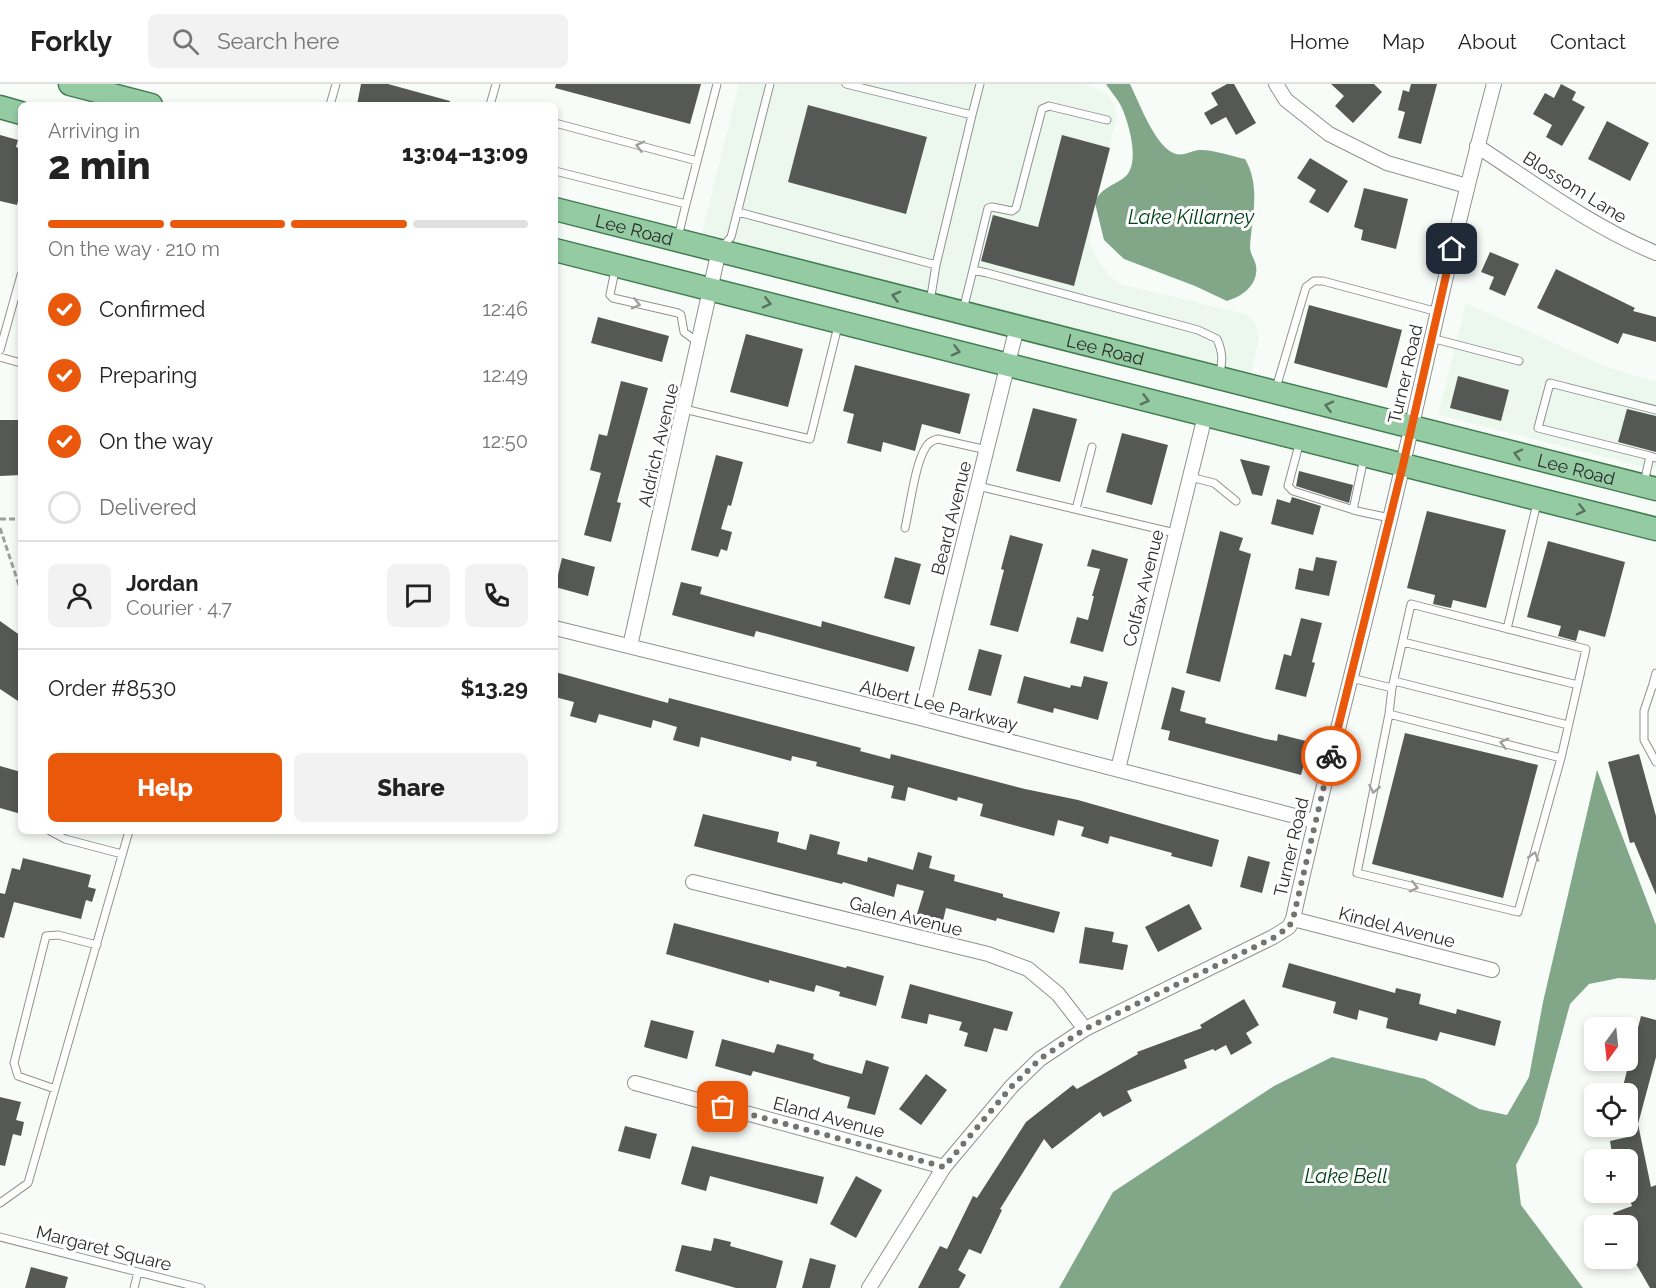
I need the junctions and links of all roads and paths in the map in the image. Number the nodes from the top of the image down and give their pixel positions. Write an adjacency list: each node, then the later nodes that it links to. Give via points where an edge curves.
1 (70, 84): 10 (main road)
2 (336, 84): 12 (lane)
3 (496, 84): 13 (lane)
4 (717, 84): 20 (lane)
5 (770, 84): 25 (lane)
6 (846, 84): 16 (lane)
7 (980, 84): 16 (lane)
8 (1276, 84): 22 (street, via 1286,100 1329,134 1388,163)
9 (1494, 84): 19 (street, Turner Road)
10 (109, 89): 11 (main road)
11 (143, 102)
12 (331, 102)
13 (491, 102)
14 (0, 107): 15 (main road)
15 (18, 112)
16 (972, 116): 31 (lane)
17 (1107, 120): 32 (lane, via 1049,106 1042,109 1016,208 988,208)
18 (558, 124): 20 (lane, one-way to 18)
19 (1477, 146): 22 (street, Turner Road); 29 (street, Blossom Lane, via 1576,211)
20 (697, 161): 23 (lane)
21 (558, 172): 23 (lane)
22 (1467, 186): 36 (street, Turner Road)
23 (686, 204): 26 (lane)
24 (558, 210): 26 (main road, Lee Road)
25 (738, 212): 27 (lane, via 732,237); 31 (lane)
26 (677, 240): 27 (main road, Lee Road)
27 (719, 250): 34 (street, Aldrich Avenue); 35 (main road, Lee Road, one-way to 27)
28 (558, 251): 30 (main road)
29 (1656, 253)
30 (616, 265): 34 (main road); 41 (lane, one-way to 41, via 610,295 613,298 681,315 687,336)
31 (936, 265): 35 (lane)
32 (973, 270): 37 (lane); 47 (lane, via 1208,334 1217,339 1223,352)
33 (18, 286): 42 (lane)
34 (711, 288): 38 (main road, one-way to 38); 41 (street, Aldrich Avenue)
35 (930, 305): 37 (main road, Lee Road)
36 (1438, 312): 40 (street, Turner Road); 48 (lane, via 1314,281 1306,287)
37 (962, 313): 39 (main road, Lee Road)
38 (839, 321): 46 (main road, one-way to 46); 49 (lane, via 810,439)
39 (1017, 327): 46 (street, Beard Avenue); 47 (main road, Lee Road)
40 (1431, 338): 44 (lane); 52 (street, Turner Road)
41 (699, 343): 49 (street, Aldrich Avenue)
42 (0, 350)
43 (0, 357): 45 (lane)
44 (1519, 361)
45 (18, 362)
46 (1008, 364): 51 (main road, one-way to 51); 55 (street, Beard Avenue)
47 (1218, 378): 48 (main road, Lee Road)
48 (1275, 393): 52 (main road, Lee Road, one-way to 48)
49 (684, 409): 77 (street, Aldrich Avenue)
50 (1656, 410): 57 (lane, via 1550,383 1538,428)
51 (1205, 416): 53 (main road); 59 (street, Colfax Avenue)
52 (1411, 427): 58 (street, Turner Road); 61 (main road, Lee Road, one-way to 52)
53 (1301, 439): 56 (main road); 65 (lane, via 1288,486)
54 (1092, 447): 64 (lane)
55 (987, 450): 60 (street, Beard Avenue); 70 (lane, via 932,440 921,457)
56 (1365, 455): 58 (main road); 65 (lane)
57 (1653, 457): 61 (lane)
58 (1403, 465): 62 (main road); 66 (street, Turner Road)
59 (1190, 477): 63 (lane, via 1214,483); 72 (street, Colfax Avenue)
60 (978, 486): 64 (lane); 84 (street, Beard Avenue)
61 (1650, 487)
62 (1538, 499): 71 (main road, one-way to 71); 75 (lane)
63 (1236, 501)
64 (1076, 509): 72 (lane)
65 (1353, 510): 66 (lane)
66 (1390, 518): 79 (street, Turner Road)
67 (0, 519): 68 (path)
68 (18, 519)
69 (0, 528): 73 (path)
70 (905, 528)
71 (1656, 529)
72 (1175, 533): 88 (street, Colfax Avenue)
73 (18, 582)
74 (558, 629): 77 (street, Albert Lee Parkway)
75 (1507, 629): 76 (lane, via 1411,604); 81 (lane, via 1586,649)
76 (1403, 642): 80 (lane); 81 (lane)
77 (630, 646): 84 (street, Albert Lee Parkway)
78 (1656, 673): 82 (lane)
79 (1350, 678): 80 (lane); 89 (street, Turner Road)
80 (1393, 685): 83 (lane); 85 (lane)
81 (1578, 685): 85 (lane)
82 (1655, 685): 87 (lane, via 1644,711 1644,740)
83 (1389, 714): 86 (lane, one-way to 83); 86 (lane, one-way to 86, via 1357,873 1518,912)
84 (920, 718): 88 (street, Albert Lee Parkway)
85 (1568, 725): 86 (lane)
86 (1561, 758)
87 (1656, 762)
88 (1118, 769): 89 (street, Albert Lee Parkway)
89 (1314, 821): 94 (street, Turner Road)
90 (56, 834): 92 (lane)
91 (128, 834): 92 (lane)
92 (122, 854): 95 (lane)
93 (693, 882): 97 (street, Galen Avenue, via 988,954 1028,969 1058,994)
94 (1293, 919): 96 (street, Kindel Avenue); 97 (street, Turner Road, via 1289,927 1273,938)
95 (97, 945): 99 (lane); 99 (lane, via 58,935 46,936 14,1063 18,1076)
96 (1492, 970)
97 (1085, 1029): 100 (street, Turner Road, via 1040,1059 1012,1086)
98 (635, 1083): 100 (street, Eland Avenue)
99 (55, 1089): 101 (lane, via 28,1183)
100 (944, 1167): 106 (street, Turner Road)
101 (0, 1203)
102 (0, 1237): 103 (lane, Margaret Square)
103 (138, 1272): 104 (lane); 105 (lane, Margaret Square)
104 (134, 1288)
105 (201, 1288)
106 (869, 1288)

